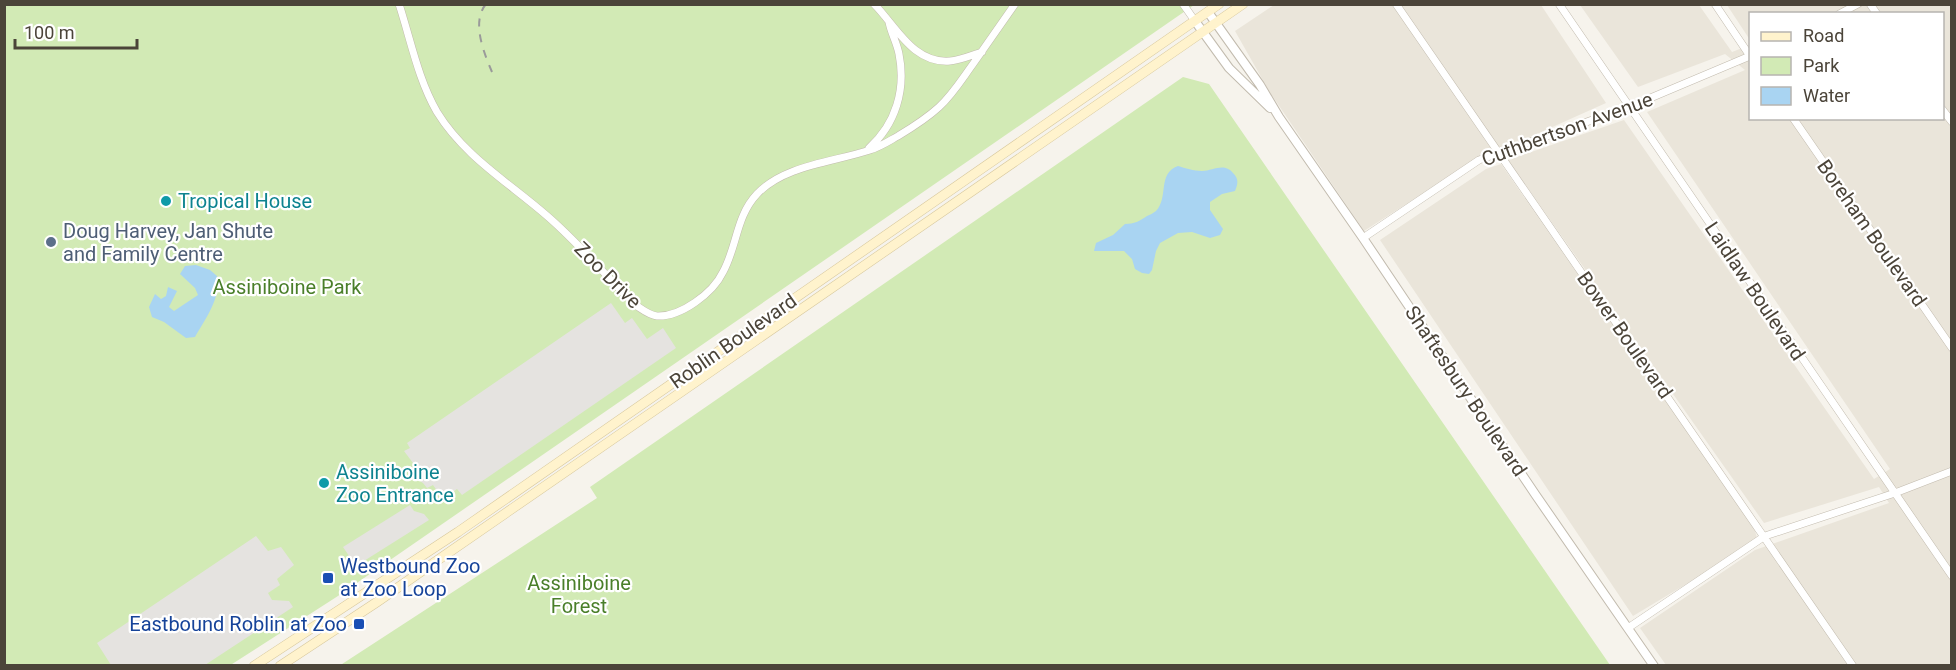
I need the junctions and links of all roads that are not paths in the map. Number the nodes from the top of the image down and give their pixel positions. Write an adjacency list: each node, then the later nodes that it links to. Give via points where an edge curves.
1 (399, 4): 23 (street, Zoo Drive, via 420,77 451,132 471,154 561,229 648,314 665,315 683,309 714,285 727,264 750,201 768,184 787,173)
2 (873, 4): 14 (street)
3 (1015, 4): 17 (street)
4 (1183, 4): 13 (street)
5 (1219, 4): 11 (main road, Roblin Boulevard)
6 (1243, 4): 15 (main road, Roblin Boulevard)
7 (1396, 4): 24 (street, Bower Boulevard)
8 (1559, 4): 20 (street, Laidlaw Boulevard)
9 (1715, 4): 18 (street)
10 (1858, 4): 12 (street)
11 (1206, 8): 13 (main road, Roblin Boulevard); 15 (street, Shaftesbury Boulevard)
12 (1843, 12)
13 (1194, 21): 16 (street, Shaftesbury Boulevard); 32 (main road, Roblin Boulevard, via 458,532)
14 (889, 22): 17 (street, via 908,44 932,59 956,60); 23 (street, via 900,62 900,93 886,129)
15 (1216, 24): 16 (main road, Roblin Boulevard); 21 (street, Shaftesbury Boulevard)
16 (1202, 33): 21 (street, Shaftesbury Boulevard, via 1229,68); 33 (main road, Roblin Boulevard)
17 (982, 52): 23 (street, via 932,113)
18 (1749, 55)
19 (1749, 56): 20 (street, Cuthbertson Avenue)
20 (1629, 108): 24 (street, Cuthbertson Avenue); 28 (street, Laidlaw Boulevard)
21 (1279, 117): 25 (street, Shaftesbury Boulevard)
22 (1794, 120): 26 (street, Boreham Boulevard)
23 (864, 152)
24 (1498, 153): 25 (street, Cuthbertson Avenue, via 1479,160); 29 (street, Bower Boulevard)
25 (1363, 238): 31 (street, Shaftesbury Boulevard)
26 (1952, 348)
27 (1952, 471): 28 (street)
28 (1895, 493): 29 (street); 30 (street, Laidlaw Boulevard)
29 (1765, 536): 31 (street); 35 (street, Bower Boulevard)
30 (1952, 576)
31 (1628, 628): 34 (street, Shaftesbury Boulevard)
32 (254, 666)
33 (280, 666)
34 (1654, 666)
35 (1853, 666)

